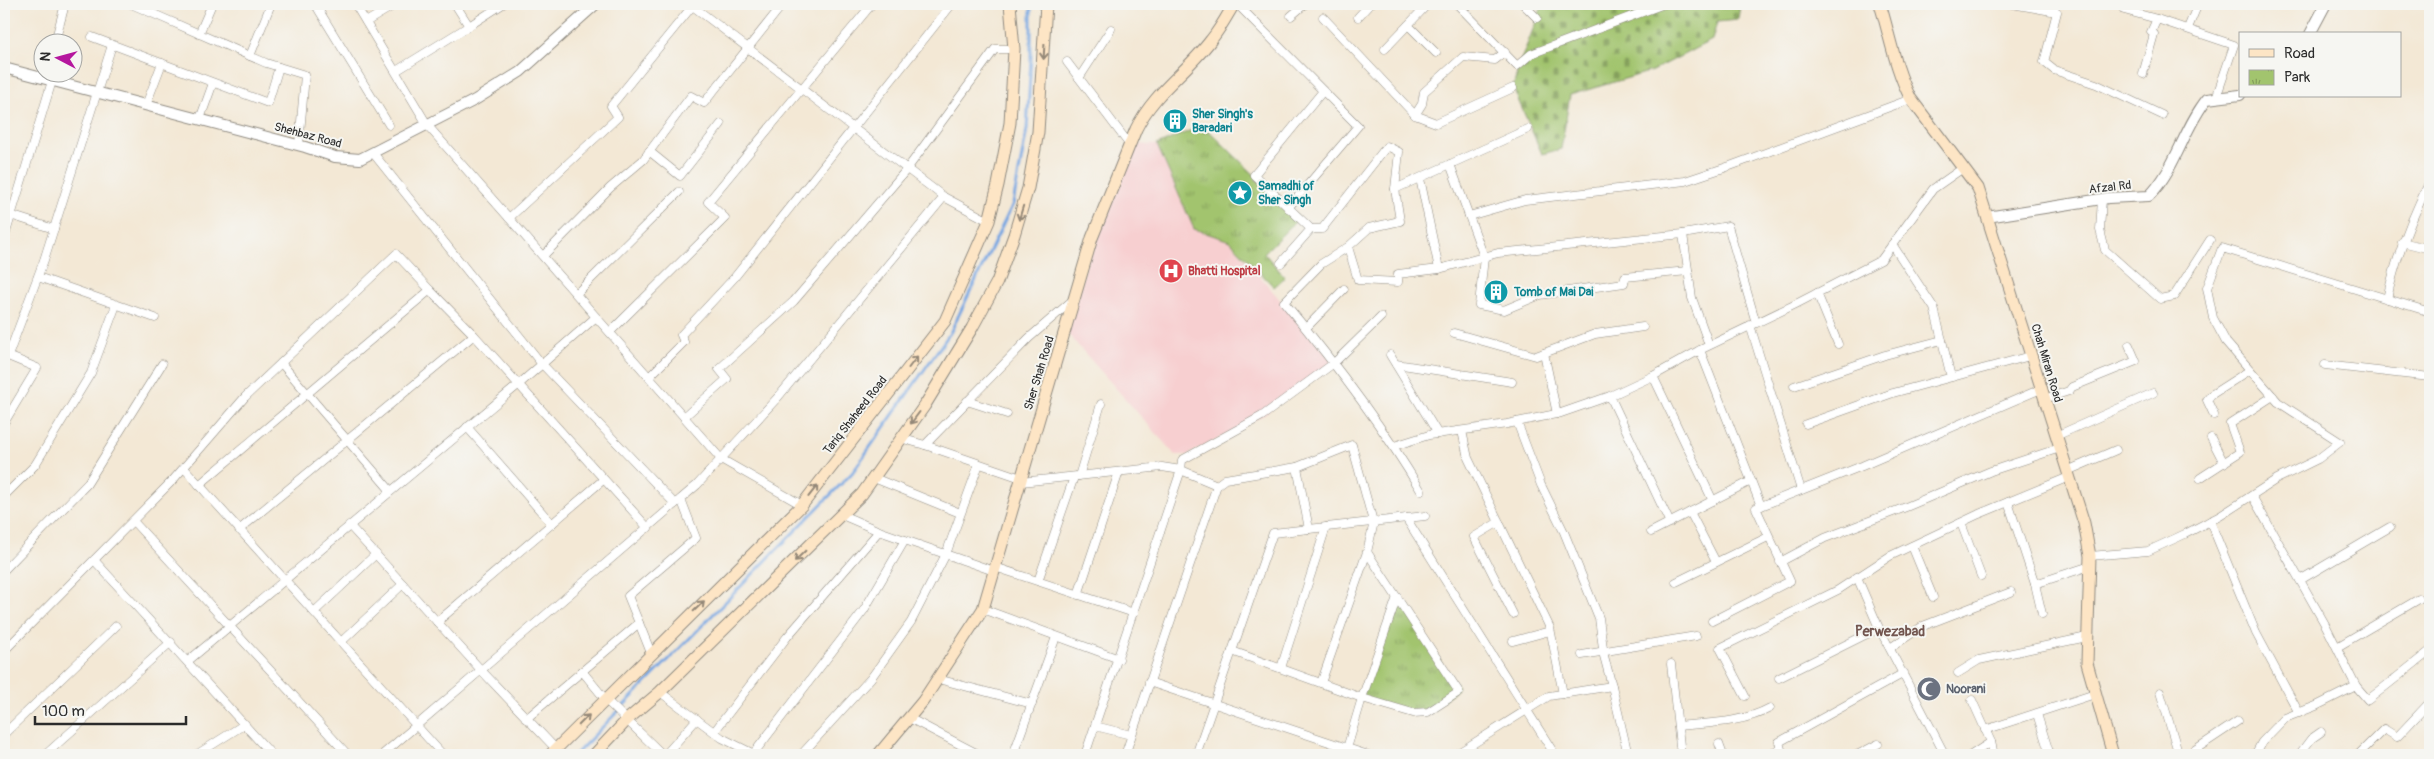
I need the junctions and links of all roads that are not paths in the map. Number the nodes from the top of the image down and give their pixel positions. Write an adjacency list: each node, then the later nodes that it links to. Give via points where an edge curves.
1 (65, 4): 41 (street)
2 (130, 4): 30 (street)
3 (153, 4): 30 (street)
4 (212, 4): 43 (street)
5 (271, 4): 51 (street)
6 (315, 4): 75 (street)
7 (355, 4): 36 (street)
8 (396, 4): 36 (street)
9 (455, 4): 38 (street)
10 (503, 4): 38 (street)
11 (596, 4): 76 (street, Shehbaz Road, via 520,72)
12 (783, 4): 46 (street)
13 (872, 4): 64 (street)
14 (952, 4): 77 (street)
15 (1010, 4): 47 (main road, Tariq Shaheed Road)
16 (1046, 4): 170 (main road, one-way to 170, via 1038,132 1028,188 1014,235 996,282 972,328 925,405)
17 (1236, 4): 65 (street); 79 (main road, Sher Shah Road, via 1210,41 1155,98)
18 (1305, 4): 31 (street)
19 (1370, 4): 33 (street)
20 (1428, 4): 37 (street)
21 (1457, 4): 49 (street)
22 (1523, 4): 34 (street)
23 (1664, 4): 49 (street, via 1531,54 1517,66)
24 (1880, 4): 69 (main road, Chah Miran Road, via 1891,51)
25 (2012, 4): 72 (street, via 2057,12 2044,62 2054,70 2096,84)
26 (2124, 4): 35 (street, via 2124,10)
27 (2198, 4): 39 (street)
28 (2326, 4): 42 (street)
29 (692, 5): 46 (street); 96 (street, via 611,106 618,117)
30 (150, 12): 43 (street)
31 (1291, 16)
32 (1323, 17): 71 (street)
33 (1358, 17)
34 (1538, 18)
35 (2157, 19): 39 (street); 58 (street)
36 (366, 22): 56 (street)
37 (1408, 25): 48 (street); 50 (street)
38 (469, 26): 56 (street)
39 (2188, 28): 68 (street, via 2234,45)
40 (1111, 30): 59 (street)
41 (58, 32)
42 (2311, 32)
43 (199, 34): 51 (street)
44 (92, 37): 45 (street)
45 (112, 45): 53 (street); 66 (street)
46 (748, 48): 64 (street); 81 (street, via 704,103 691,96)
47 (1014, 49): 85 (street, via 995,49); 97 (main road, Tariq Shaheed Road, via 1010,123)
48 (1386, 49)
49 (1505, 52): 71 (street, via 1495,60 1463,57 1424,92 1422,104)
50 (1436, 53)
51 (250, 56): 54 (street)
52 (1068, 62): 59 (street)
53 (162, 63): 62 (street); 70 (street)
54 (279, 67): 62 (street, via 268,103); 80 (street, via 305,75)
55 (4, 68): 57 (street, Shehbaz Road)
56 (396, 71): 76 (street)
57 (32, 74)
58 (2143, 74)
59 (1079, 78): 79 (street)
60 (47, 82): 93 (street)
61 (64, 82): 66 (street, Shehbaz Road)
62 (213, 83): 73 (street)
63 (1513, 88): 71 (street, via 1436,123)
64 (802, 89): 77 (street); 127 (street, via 708,202 725,218)
65 (1323, 91): 92 (street, via 1254,175); 92 (street, via 1358,126)
66 (96, 92): 70 (street, Shehbaz Road); 98 (street)
67 (2239, 95): 68 (street, Afzal Rd)
68 (2216, 98): 91 (street, Afzal Rd, via 2207,99 2197,111 2161,184 2149,196)
69 (1911, 99): 84 (main road, Chah Miran Road); 94 (street, via 1685,181 1525,200)
70 (146, 105): 73 (street, Shehbaz Road)
71 (1415, 115)
72 (2162, 115)
73 (200, 119): 80 (street, Shehbaz Road)
74 (721, 124): 81 (street, via 680,176)
75 (389, 125)
76 (428, 126): 82 (street, Shehbaz Road); 96 (street)
77 (853, 128): 85 (street); 146 (street, via 734,278 681,334 684,342)
78 (1528, 129): 83 (street)
79 (1129, 144): 118 (main road, Sher Shah Road, via 1092,238)
80 (299, 145): 82 (street, Shehbaz Road, via 352,159)
81 (649, 151): 107 (street)
82 (373, 153): 140 (street)
83 (1450, 164): 88 (street); 94 (street)
84 (1963, 168): 95 (main road, Chah Miran Road, via 1978,188); 104 (street, via 1933,189)
85 (907, 169): 90 (street); 162 (street, via 794,301 719,369 727,379)
86 (2430, 181): 103 (street)
87 (1421, 183): 110 (street)
88 (1395, 189): 99 (street, via 1399,152 1387,146 1322,229); 105 (street, via 1400,221 1370,228)
89 (679, 192): 116 (street)
90 (944, 197): 97 (street); 177 (street, via 779,396)
91 (2102, 199): 95 (street, Afzal Rd); 102 (street, via 2100,230 2105,250 2160,299 2174,296)
92 (1288, 208): 99 (street)
93 (8, 214): 98 (street); 101 (street)
94 (1469, 216): 108 (street)
95 (1988, 217): 137 (main road, Chah Miran Road)
96 (509, 218): 107 (street)
97 (989, 220): 202 (main road, Tariq Shaheed Road, one-way to 97, via 944,321)
98 (54, 229): 112 (street)
99 (1310, 229): 109 (street)
100 (1683, 234): 108 (street); 111 (street); 124 (street, via 1728,226)
101 (4, 239)
102 (2210, 240)
103 (2402, 242): 106 (street); 117 (street)
104 (1892, 244): 115 (street, via 1881,260); 130 (street, via 1934,308)
105 (1348, 247): 110 (street, via 1358,280 1398,282 1398,274); 126 (street, via 1321,264 1284,302)
106 (2430, 249)
107 (543, 256): 116 (street)
108 (1484, 257): 110 (street); 111 (street, via 1479,305 1504,310 1540,295 1624,283 1625,276)
109 (1281, 262)
110 (1439, 269)
111 (1688, 270): 132 (street, via 1692,298)
112 (38, 277): 119 (street); 163 (street, via 8,356 36,368)
113 (1344, 289): 126 (street)
114 (430, 290): 129 (street); 139 (street, via 396,254); 152 (street)
115 (1817, 293): 124 (street); 131 (street)
116 (576, 294): 121 (street)
117 (2387, 298): 120 (street); 144 (street, via 2222,248 2207,288 2213,318 2226,342)
118 (1074, 299): 157 (street, via 1029,338); 189 (main road, Sher Shah Road)
119 (116, 305): 123 (street); 196 (street, via 91,373 35,465)
120 (2430, 312)
121 (596, 316): 127 (street); 140 (street)
122 (1381, 317): 138 (street)
123 (155, 318)
124 (1753, 324): 132 (street); 194 (street)
125 (1643, 327): 135 (street, via 1595,334)
126 (1306, 328): 138 (street)
127 (610, 332): 146 (street)
128 (1454, 333): 135 (street, via 1536,356)
129 (474, 335): 150 (street); 172 (street)
130 (1942, 340): 147 (street); 151 (street)
131 (1838, 344)
132 (1709, 345): 134 (street)
133 (2130, 345): 153 (street, via 2136,360 2069,391)
134 (1700, 350): 145 (street); 190 (street)
135 (1544, 354): 160 (street)
136 (1390, 355): 142 (street)
137 (2030, 356): 147 (street); 153 (main road, Chah Miran Road)
138 (1334, 362): 174 (street); 182 (street, via 1262,416 1182,460)
139 (281, 363): 152 (street); 181 (street, via 245,397)
140 (541, 363): 150 (street); 201 (street)
141 (162, 364): 235 (street, via 87,484)
142 (1396, 364): 149 (street); 168 (street)
143 (2325, 365): 148 (street)
144 (2250, 370): 156 (street); 161 (street, via 2211,395 2207,400)
145 (1653, 376): 155 (street); 199 (street)
146 (649, 377): 162 (street)
147 (1951, 377): 165 (street, via 1893,393)
148 (2430, 378)
149 (1512, 382)
150 (518, 386): 166 (street); 188 (street)
151 (1794, 386)
152 (308, 393): 172 (street); 191 (street)
153 (2042, 394): 169 (main road, Chah Miran Road); 194 (street)
154 (2153, 394): 169 (street)
155 (1610, 396): 160 (street); 213 (street)
156 (2273, 396): 178 (street, via 2230,424 2240,452); 197 (street, via 2340,442 2318,459 2277,479)
157 (967, 401): 159 (street); 173 (street)
158 (1101, 404): 185 (street)
159 (1007, 414)
160 (1557, 414): 164 (street)
161 (2214, 415)
162 (684, 417): 177 (street)
163 (4, 422)
164 (1516, 422): 167 (street); 272 (street, via 1599,618)
165 (1806, 424)
166 (467, 427): 193 (street); 216 (street)
167 (1462, 431): 168 (street); 212 (street, via 1468,458)
168 (1438, 434): 174 (street)
169 (2056, 436): 175 (main road, Chah Miran Road)
170 (900, 438): 173 (street); 186 (main road)
171 (2211, 438): 178 (street)
172 (348, 441): 193 (street); 221 (street)
173 (926, 445): 179 (street)
174 (1394, 446): 195 (street)
175 (2060, 448): 184 (main road, Chah Miran Road); 233 (street, via 1991,471 1826,538)
176 (2116, 450): 184 (street)
177 (721, 459): 198 (street); 202 (street)
178 (2224, 462): 187 (street)
179 (979, 464): 189 (street); 205 (street)
180 (1296, 467): 192 (street, via 1224,479); 209 (street, via 1352,445); 220 (street)
181 (184, 468): 191 (street); 210 (street)
182 (1182, 470): 183 (street, via 1162,467); 192 (street); 251 (street)
183 (1119, 472): 185 (street); 245 (street)
184 (2068, 474): 200 (street); 231 (main road, Chah Miran Road, via 2084,523)
185 (1076, 476): 189 (street); 240 (street)
186 (874, 478): 205 (street); 206 (main road)
187 (2200, 478)
188 (603, 480): 216 (street); 219 (street)
189 (1021, 480): 234 (main road, Sher Shah Road)
190 (1752, 481): 199 (street); 203 (street)
191 (199, 485): 221 (street)
192 (1217, 485): 285 (street)
193 (390, 490): 215 (street)
194 (1801, 490): 203 (street)
195 (1420, 491)
196 (4, 496)
197 (2252, 496): 211 (street); 239 (street)
198 (681, 499): 201 (street); 256 (street, via 696,538 628,596)
199 (1713, 501): 204 (street)
200 (2008, 502): 214 (street); 243 (street)
201 (675, 504): 219 (street)
202 (802, 505): 273 (main road, Tariq Shaheed Road, one-way to 202)
203 (1761, 506): 224 (street, via 1756,508)
204 (1690, 512): 213 (street); 232 (street)
205 (960, 513): 229 (street)
206 (842, 515): 222 (street); 289 (main road, one-way to 289)
207 (1425, 516): 208 (street)
208 (1406, 518): 209 (street); 301 (street)
209 (1373, 520): 217 (street); 227 (street)
210 (132, 521): 230 (street); 258 (street)
211 (2210, 521): 231 (street, via 2148,551); 302 (street, via 2256,633)
212 (1499, 522): 252 (street, via 1474,537); 260 (street)
213 (1670, 523): 223 (street)
214 (1960, 523): 226 (street); 236 (street)
215 (350, 524): 228 (street); 238 (street)
216 (552, 524): 255 (street)
217 (1326, 527): 220 (street); 278 (street)
218 (2390, 527): 239 (street)
219 (648, 528): 279 (street)
220 (1308, 529): 270 (street, via 1273,533)
221 (239, 530): 238 (street)
222 (879, 531): 225 (street); 314 (street, via 787,637)
223 (1651, 532)
224 (1768, 537): 232 (street); 233 (street)
225 (905, 540): 229 (street); 323 (street, via 864,610)
226 (1912, 546): 237 (street); 247 (street)
227 (1367, 552): 246 (street); 286 (street)
228 (376, 554): 242 (street); 250 (street)
229 (946, 554): 234 (street); 332 (street, via 911,622 872,678)
230 (94, 560): 265 (street); 269 (street)
231 (2090, 561): 243 (street); 263 (main road, Chah Miran Road)
232 (1716, 562): 241 (street)
233 (1780, 562): 254 (street, via 1790,581)
234 (995, 569): 240 (street); 249 (main road, Sher Shah Road)
235 (4, 570)
236 (1980, 576)
237 (1857, 577): 259 (street); 293 (street, via 1838,590 1720,648)
238 (284, 579): 250 (street); 258 (street)
239 (2300, 580): 267 (street)
240 (1038, 582): 245 (street)
241 (1676, 582)
242 (403, 584): 255 (street); 266 (street)
243 (2035, 584): 253 (street)
244 (2010, 592): 268 (street, via 1923,626)
245 (1078, 595): 251 (street)
246 (1397, 597): 294 (street); 294 (street, via 1459,692 1428,712 1413,713)
247 (1932, 597)
248 (2419, 599): 267 (street)
249 (983, 609): 261 (street); 284 (main road, Sher Shah Road)
250 (314, 612): 266 (street)
251 (1134, 613): 275 (street)
252 (1513, 614)
253 (2042, 614)
254 (1712, 621)
255 (437, 622): 279 (street)
256 (639, 623): 273 (street); 280 (street)
257 (116, 626): 316 (street)
258 (229, 626): 276 (street); 327 (street)
259 (1879, 628): 268 (street); 283 (street)
260 (1550, 631): 264 (street); 291 (street)
261 (1056, 636): 275 (street); 299 (street)
262 (1696, 636): 272 (street)
263 (2087, 637): 282 (street, via 1979,660); 292 (main road, Chah Miran Road, via 2087,663)
264 (1513, 641)
265 (171, 642): 276 (street); 324 (street)
266 (341, 642): 310 (street)
267 (2337, 647): 288 (street)
268 (1890, 648): 281 (street)
269 (4, 651)
270 (1232, 651): 278 (street); 298 (street)
271 (2430, 651): 288 (street, via 2368,700)
272 (1604, 652): 274 (street); 287 (street)
273 (651, 653): 295 (main road, Tariq Shaheed Road)
274 (1582, 655)
275 (1118, 658): 311 (street)
276 (188, 661): 309 (street)
277 (1671, 664): 312 (street)
278 (1280, 668): 286 (street)
279 (481, 670): 306 (street); 310 (street)
280 (582, 671): 295 (street); 306 (street)
281 (1904, 673): 345 (street, via 1779,742 1781,749); 347 (street)
282 (1958, 673)
283 (1779, 678)
284 (938, 679): 299 (street); 305 (main road, Sher Shah Road)
285 (1149, 682): 298 (street); 317 (street)
286 (1321, 683): 294 (street)
287 (1612, 686): 291 (street); 342 (street)
288 (2356, 686): 302 (street)
289 (660, 692): 304 (main road); 307 (street)
290 (2160, 692): 352 (street)
291 (1563, 694): 301 (street, via 1548,696)
292 (2095, 694): 303 (street); 351 (main road, Chah Miran Road)
293 (1745, 696)
294 (1362, 698): 322 (street)
295 (607, 700): 304 (street); 321 (main road, Tariq Shaheed Road, one-way to 295)
296 (1972, 700): 313 (street)
297 (2430, 702): 356 (street, via 2397,737 2384,729)
298 (1214, 703): 322 (street); 338 (street)
299 (1032, 704): 335 (street)
300 (1770, 708): 312 (street, via 1721,722)
301 (1528, 710): 340 (street); 341 (street)
302 (2299, 713): 354 (street, via 2285,718 2262,742)
303 (2037, 714): 313 (street); 350 (street)
304 (626, 718): 330 (main road); 331 (street)
305 (909, 718): 333 (main road, Sher Shah Road); 334 (street)
306 (526, 719): 321 (street)
307 (697, 719): 314 (street); 331 (street)
308 (2238, 721): 353 (street)
309 (245, 724): 325 (street); 326 (street)
310 (417, 726): 328 (street); 329 (street)
311 (1095, 726): 317 (street); 336 (street)
312 (1678, 726): 343 (street)
313 (1985, 730): 318 (street)
314 (714, 732): 323 (street)
315 (2321, 732): 355 (street)
316 (4, 734)
317 (1132, 736): 337 (street)
318 (1990, 742): 348 (street); 349 (street)
319 (1719, 744): 344 (street)
320 (1878, 744): 346 (street)
321 (553, 752)
322 (1346, 752): 339 (street)
323 (755, 754)
324 (45, 755)
325 (196, 755)
326 (272, 755)
327 (348, 755)
328 (382, 755)
329 (443, 755)
330 (594, 755)
331 (664, 755)
332 (801, 755)
333 (879, 755)
334 (980, 755)
335 (1013, 755)
336 (1085, 755)
337 (1125, 755)
338 (1196, 755)
339 (1368, 755)
340 (1455, 755)
341 (1555, 755)
342 (1628, 755)
343 (1682, 755)
344 (1724, 755)
345 (1766, 755)
346 (1857, 755)
347 (1945, 755)
348 (1971, 755)
349 (1994, 755)
350 (2050, 755)
351 (2113, 755)
352 (2179, 755)
353 (2187, 755)
354 (2255, 755)
355 (2299, 755)
356 (2358, 755)

